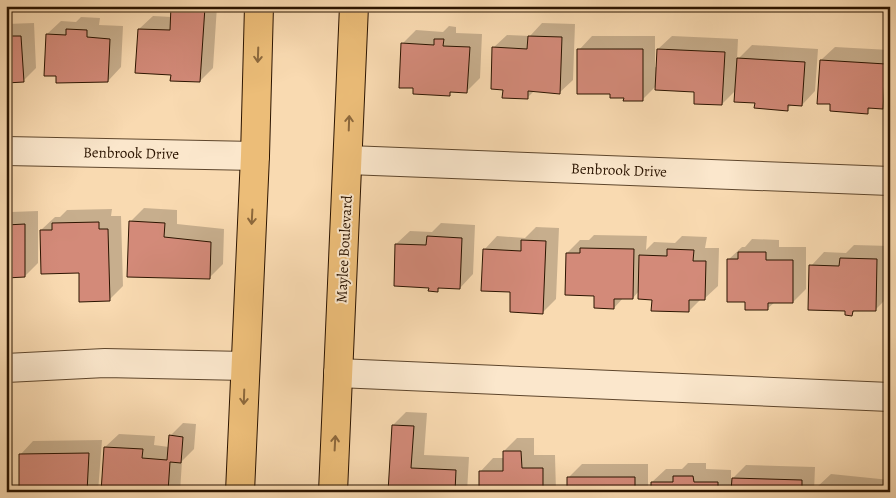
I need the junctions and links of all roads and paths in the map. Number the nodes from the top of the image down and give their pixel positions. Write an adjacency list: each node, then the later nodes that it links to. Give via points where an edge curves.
1 (259, 6): 4 (main road, one-way to 4)
2 (354, 6): 5 (main road, Maylee Boulevard, one-way to 2)
3 (6, 151): 4 (street, Benbrook Drive)
4 (255, 156): 7 (main road, one-way to 7)
5 (348, 160): 6 (street, Benbrook Drive); 9 (main road, Maylee Boulevard)
6 (890, 181)
7 (245, 366): 8 (street, via 104,363); 11 (main road, one-way to 11)
8 (6, 368)
9 (338, 373): 10 (street); 12 (main road, Maylee Boulevard, one-way to 9)
10 (890, 397)
11 (240, 492)
12 (332, 492)

